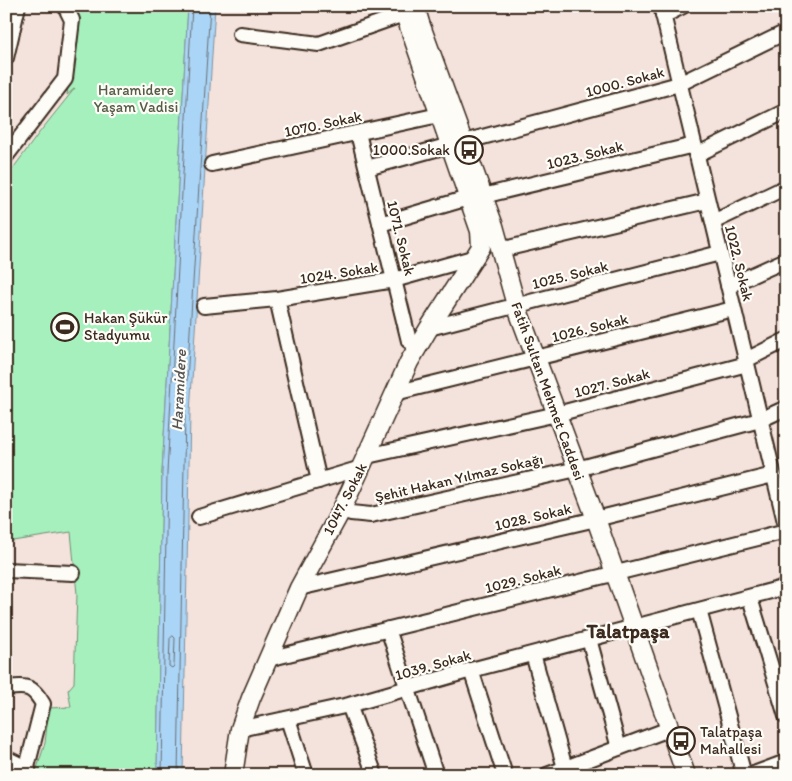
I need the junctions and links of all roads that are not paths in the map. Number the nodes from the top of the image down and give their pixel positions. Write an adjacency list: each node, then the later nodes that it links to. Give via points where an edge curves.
1 (18, 6): 8 (street)
2 (65, 6): 14 (street, via 72,20 65,79)
3 (683, 6): 5 (street)
4 (407, 9): 7 (street, via 319,44); 11 (main road, Fatih Sultan Mehmet Caddesi); 13 (main road, Fatih Sultan Mehmet Caddesi, via 420,23)
5 (662, 11): 9 (street, 1022. Sokak)
6 (786, 32): 9 (street, 1000. Sokak)
7 (240, 34)
8 (6, 58)
9 (679, 84): 13 (street, 1000. Sokak); 15 (street, 1022. Sokak)
10 (786, 111): 15 (street, 1023. Sokak)
11 (439, 115): 12 (street, 1070. Sokak); 13 (main road, Fatih Sultan Mehmet Caddesi)
12 (358, 133): 16 (street, 1070. Sokak); 17 (street, 1071. Sokak)
13 (457, 144): 17 (street, 1000. Sokak); 19 (main road, Fatih Sultan Mehmet Caddesi)
14 (9, 148)
15 (695, 150): 19 (street, 1023. Sokak); 20 (street, 1022. Sokak)
16 (212, 164)
17 (366, 168): 22 (street, 1071. Sokak)
18 (786, 187): 21 (street)
19 (476, 197): 22 (street, 1023. Sokak); 23 (main road, Fatih Sultan Mehmet Caddesi); 24 (main road, Fatih Sultan Mehmet Caddesi)
20 (707, 200): 21 (street, 1022. Sokak); 24 (street)
21 (712, 222): 25 (street, 1022. Sokak)
22 (380, 224): 28 (street, 1071. Sokak)
23 (481, 235): 26 (main road, 1047. Sokak, via 481,247)
24 (500, 250): 31 (main road, Fatih Sultan Mehmet Caddesi)
25 (720, 253): 29 (street, 1022. Sokak); 31 (street, 1025. Sokak)
26 (476, 257): 28 (street, 1024. Sokak); 34 (main road, 1047. Sokak)
27 (786, 260): 29 (street)
28 (394, 280): 30 (street, 1024. Sokak); 36 (street, 1071. Sokak, via 409,341)
29 (728, 286): 33 (street, 1022. Sokak)
30 (277, 299): 32 (street, 1024. Sokak); 46 (street)
31 (516, 305): 34 (street, 1025. Sokak); 37 (main road, Fatih Sultan Mehmet Caddesi)
32 (204, 306)
33 (734, 309): 37 (street, 1026. Sokak); 38 (street, 1022. Sokak)
34 (429, 328): 36 (main road, 1047. Sokak)
35 (786, 340): 38 (street, 1027. Sokak)
36 (418, 346): 39 (main road, 1047. Sokak)
37 (536, 358): 39 (street, 1026. Sokak); 41 (main road, Fatih Sultan Mehmet Caddesi)
38 (746, 362): 41 (street, 1027. Sokak); 42 (street, 1022. Sokak)
39 (395, 393): 43 (main road, 1047. Sokak)
40 (786, 408): 42 (street, Şehit Hakan Yılmaz Sokağı)
41 (557, 414): 43 (street, 1027. Sokak); 44 (main road, Fatih Sultan Mehmet Caddesi)
42 (760, 420): 44 (street, Şehit Hakan Yılmaz Sokağı); 45 (street, 1022. Sokak)
43 (364, 462): 46 (street, 1027. Sokak); 47 (main road, 1047. Sokak)
44 (577, 469): 47 (street, Şehit Hakan Yılmaz Sokağı, via 371,514); 49 (main road, Fatih Sultan Mehmet Caddesi)
45 (778, 479): 49 (street, 1028. Sokak); 50 (street, 1022. Sokak)
46 (319, 481): 48 (street, 1027. Sokak)
47 (342, 509): 56 (main road, 1047. Sokak)
48 (198, 517)
49 (596, 519): 54 (main road, Fatih Sultan Mehmet Caddesi); 56 (street, 1028. Sokak)
50 (786, 526)
51 (786, 530): 54 (street, 1029. Sokak)
52 (6, 570): 53 (street)
53 (73, 573)
54 (614, 574): 59 (main road, Fatih Sultan Mehmet Caddesi); 60 (street, 1029. Sokak)
55 (786, 587): 57 (street, 1039. Sokak)
56 (299, 588): 63 (main road, 1047. Sokak)
57 (750, 598): 58 (street, 1039. Sokak); 68 (street)
58 (699, 610): 59 (street, 1039. Sokak); 84 (street)
59 (633, 627): 61 (street, 1039. Sokak); 71 (main road, Fatih Sultan Mehmet Caddesi)
60 (388, 629): 63 (street, 1029. Sokak); 66 (street)
61 (589, 639): 62 (street, 1039. Sokak); 72 (street)
62 (533, 654): 64 (street, 1039. Sokak); 75 (street)
63 (268, 659): 70 (main road, 1047. Sokak)
64 (471, 670): 66 (street, 1039. Sokak); 81 (street)
65 (6, 688): 76 (street, via 25,686 36,691 43,704)
66 (409, 689): 67 (street, 1039. Sokak); 80 (street)
67 (349, 705): 69 (street, 1039. Sokak); 79 (street)
68 (786, 716)
69 (288, 719): 70 (street, 1039. Sokak); 78 (street)
70 (240, 729): 77 (main road, 1047. Sokak)
71 (669, 729): 72 (street); 83 (main road, Fatih Sultan Mehmet Caddesi)
72 (619, 748): 75 (street)
73 (6, 758): 76 (street)
74 (786, 762): 85 (street)
75 (566, 768): 82 (street)
76 (27, 772)
77 (233, 775)
78 (306, 775)
79 (374, 775)
80 (436, 775)
81 (505, 775)
82 (547, 775)
83 (686, 775)
84 (744, 775)
85 (751, 775)

